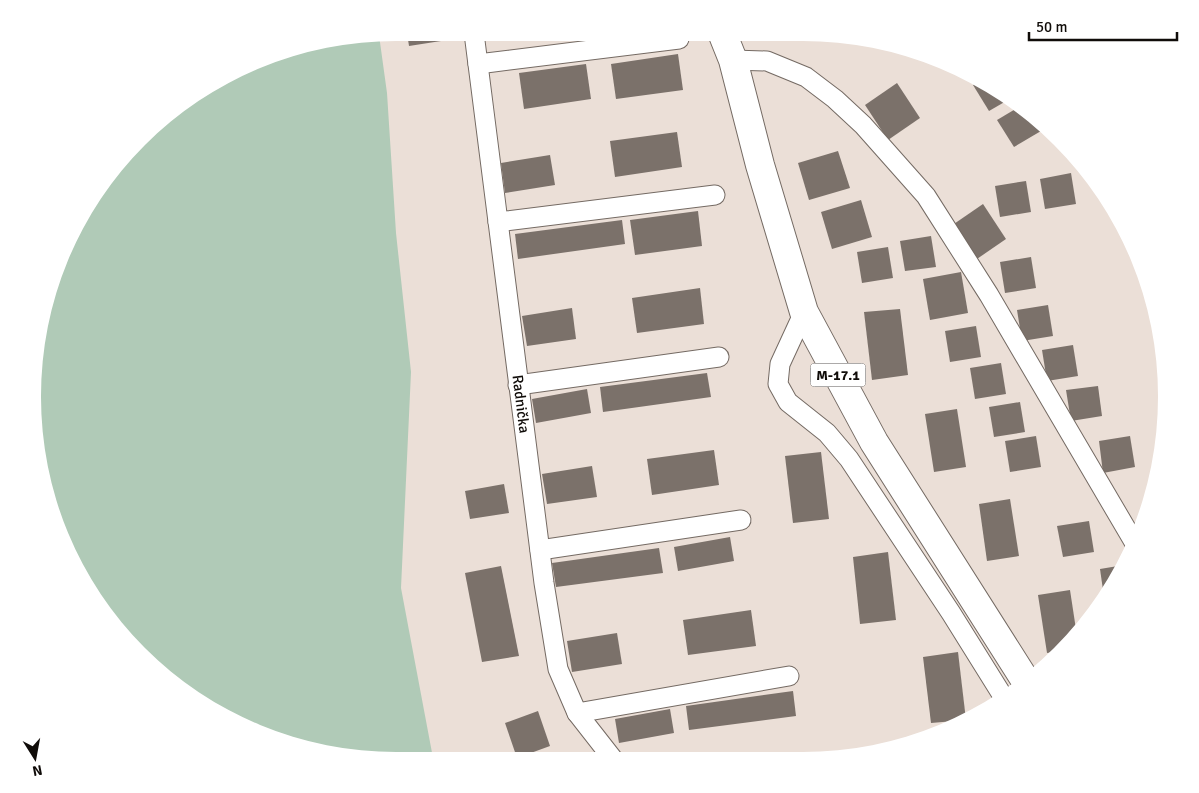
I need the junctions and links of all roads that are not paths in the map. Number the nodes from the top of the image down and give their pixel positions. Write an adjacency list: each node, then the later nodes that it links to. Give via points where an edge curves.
1 (475, 41): 5 (street, Radnička)
2 (663, 41): 5 (street)
3 (725, 41): 4 (main road, M-17.1)
4 (733, 60): 8 (main road, M-17.1); 12 (street, via 767,61 806,77 863,125 926,196 994,303)
5 (478, 64): 7 (street, Radnička)
6 (715, 195): 7 (street)
7 (498, 222): 10 (street, Radnička)
8 (804, 312): 14 (main road, M-17.1, via 874,442); 16 (street, via 780,364 778,384 788,402 827,433 849,459)
9 (719, 357): 10 (street)
10 (518, 385): 13 (street, Radnička)
11 (741, 520): 13 (street)
12 (1130, 535)
13 (540, 550): 17 (street, Radnička, via 558,669)
14 (1022, 675)
15 (789, 676): 17 (street)
16 (1000, 692)
17 (577, 713): 18 (street, Radnička)
18 (608, 752)

